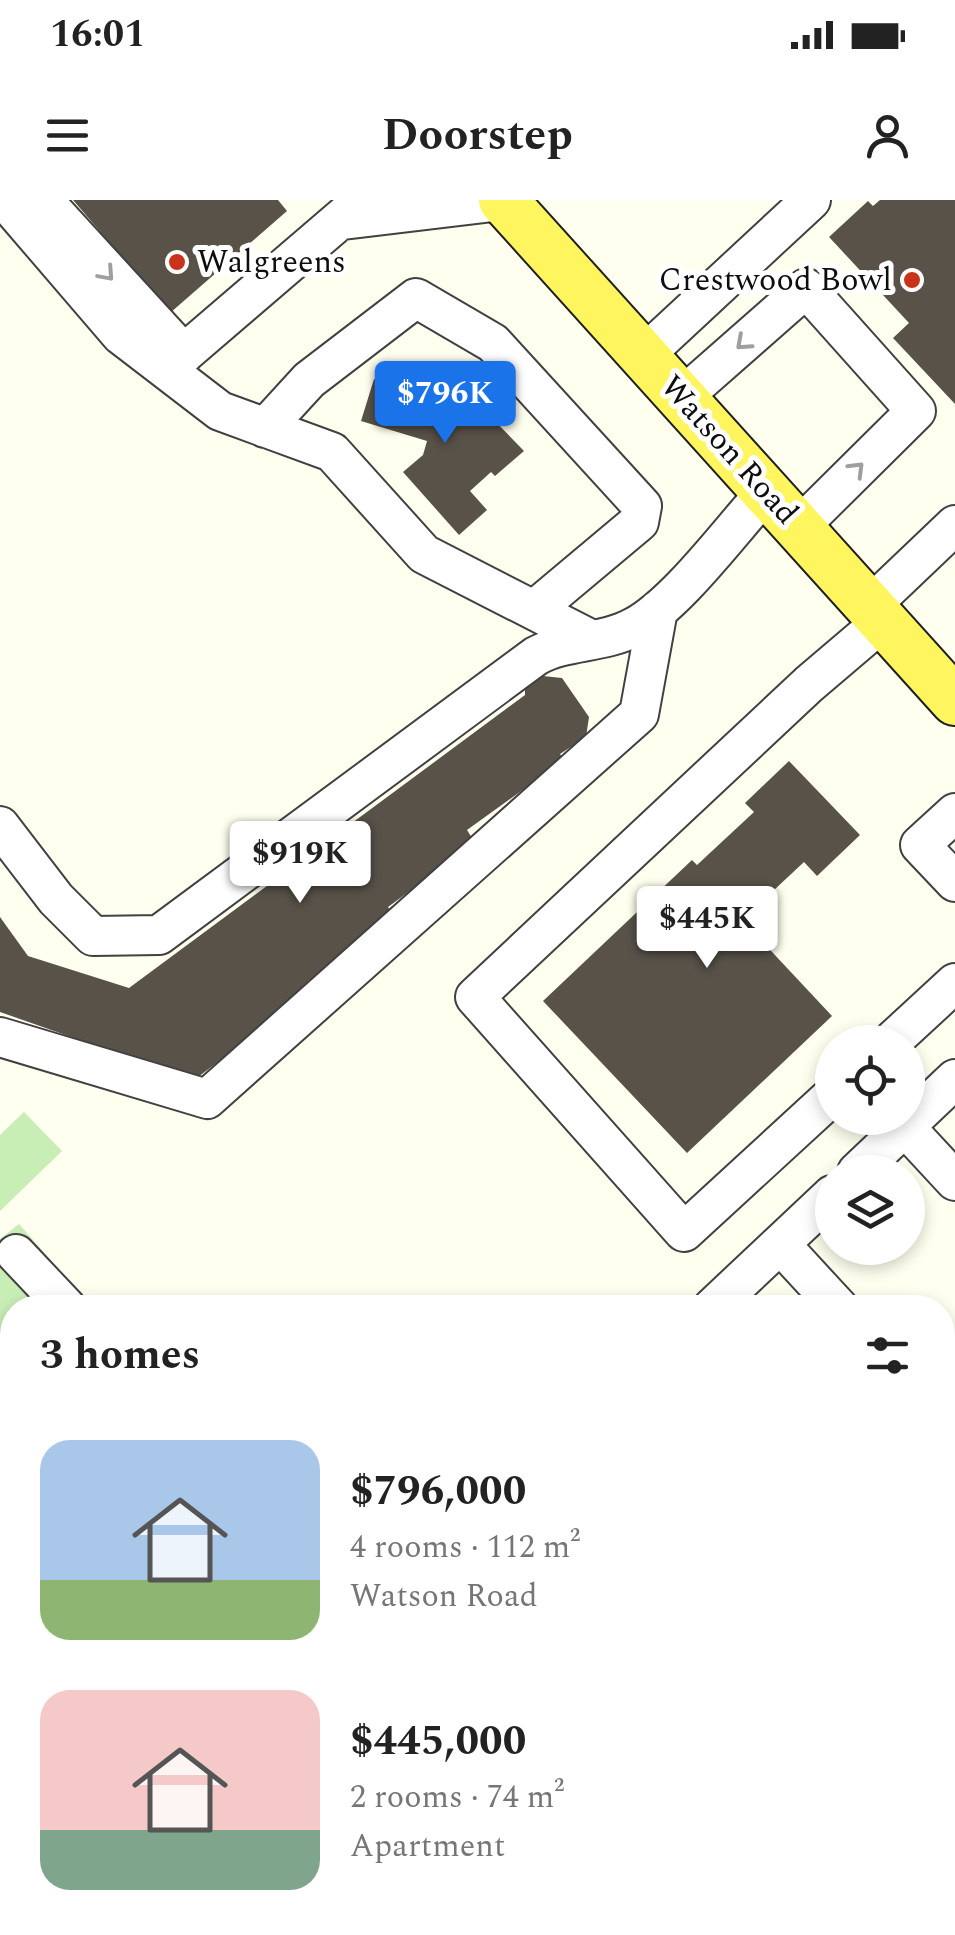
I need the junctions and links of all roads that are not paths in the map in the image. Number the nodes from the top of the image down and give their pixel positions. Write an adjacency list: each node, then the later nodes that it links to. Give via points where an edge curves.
1 (5, 200): 7 (street, via 121,335)
2 (42, 200): 7 (street, one-way to 7)
3 (810, 200): 6 (street)
4 (505, 201): 5 (street); 6 (main road, Watson Road)
5 (354, 210): 7 (street)
6 (643, 356): 8 (main road, Watson Road)
7 (175, 362): 9 (street, via 220,411)
8 (681, 398): 10 (main road, Watson Road); 12 (street, one-way to 8, via 916,411 806,288)
9 (265, 428): 13 (street, via 332,452 424,554); 13 (street, via 309,380 416,298 493,342 642,506 639,522)
10 (766, 492): 12 (main road, Watson Road); 14 (street)
11 (955, 524): 15 (street)
12 (799, 527): 15 (main road, Watson Road)
13 (534, 610): 16 (street)
14 (658, 610): 16 (street, via 633,628); 23 (street, via 639,714 207,1099)
15 (876, 613): 17 (main road, Watson Road); 26 (street, via 476,997 684,1232)
16 (590, 639): 19 (street, via 536,656 158,935 93,936 56,900)
17 (955, 700)
18 (955, 813): 20 (street, via 920,845)
19 (0, 826)
20 (955, 882)
21 (955, 984): 22 (street)
22 (910, 1025)
23 (0, 1037)
24 (954, 1082): 25 (street)
25 (925, 1110)
26 (815, 1112)
27 (898, 1135): 29 (street)
28 (913, 1135): 30 (street)
29 (876, 1155)
30 (955, 1180)
31 (815, 1211): 32 (street)
32 (780, 1244): 35 (street); 36 (street)
33 (16, 1254): 34 (street)
34 (54, 1295)
35 (726, 1295)
36 (827, 1295)

